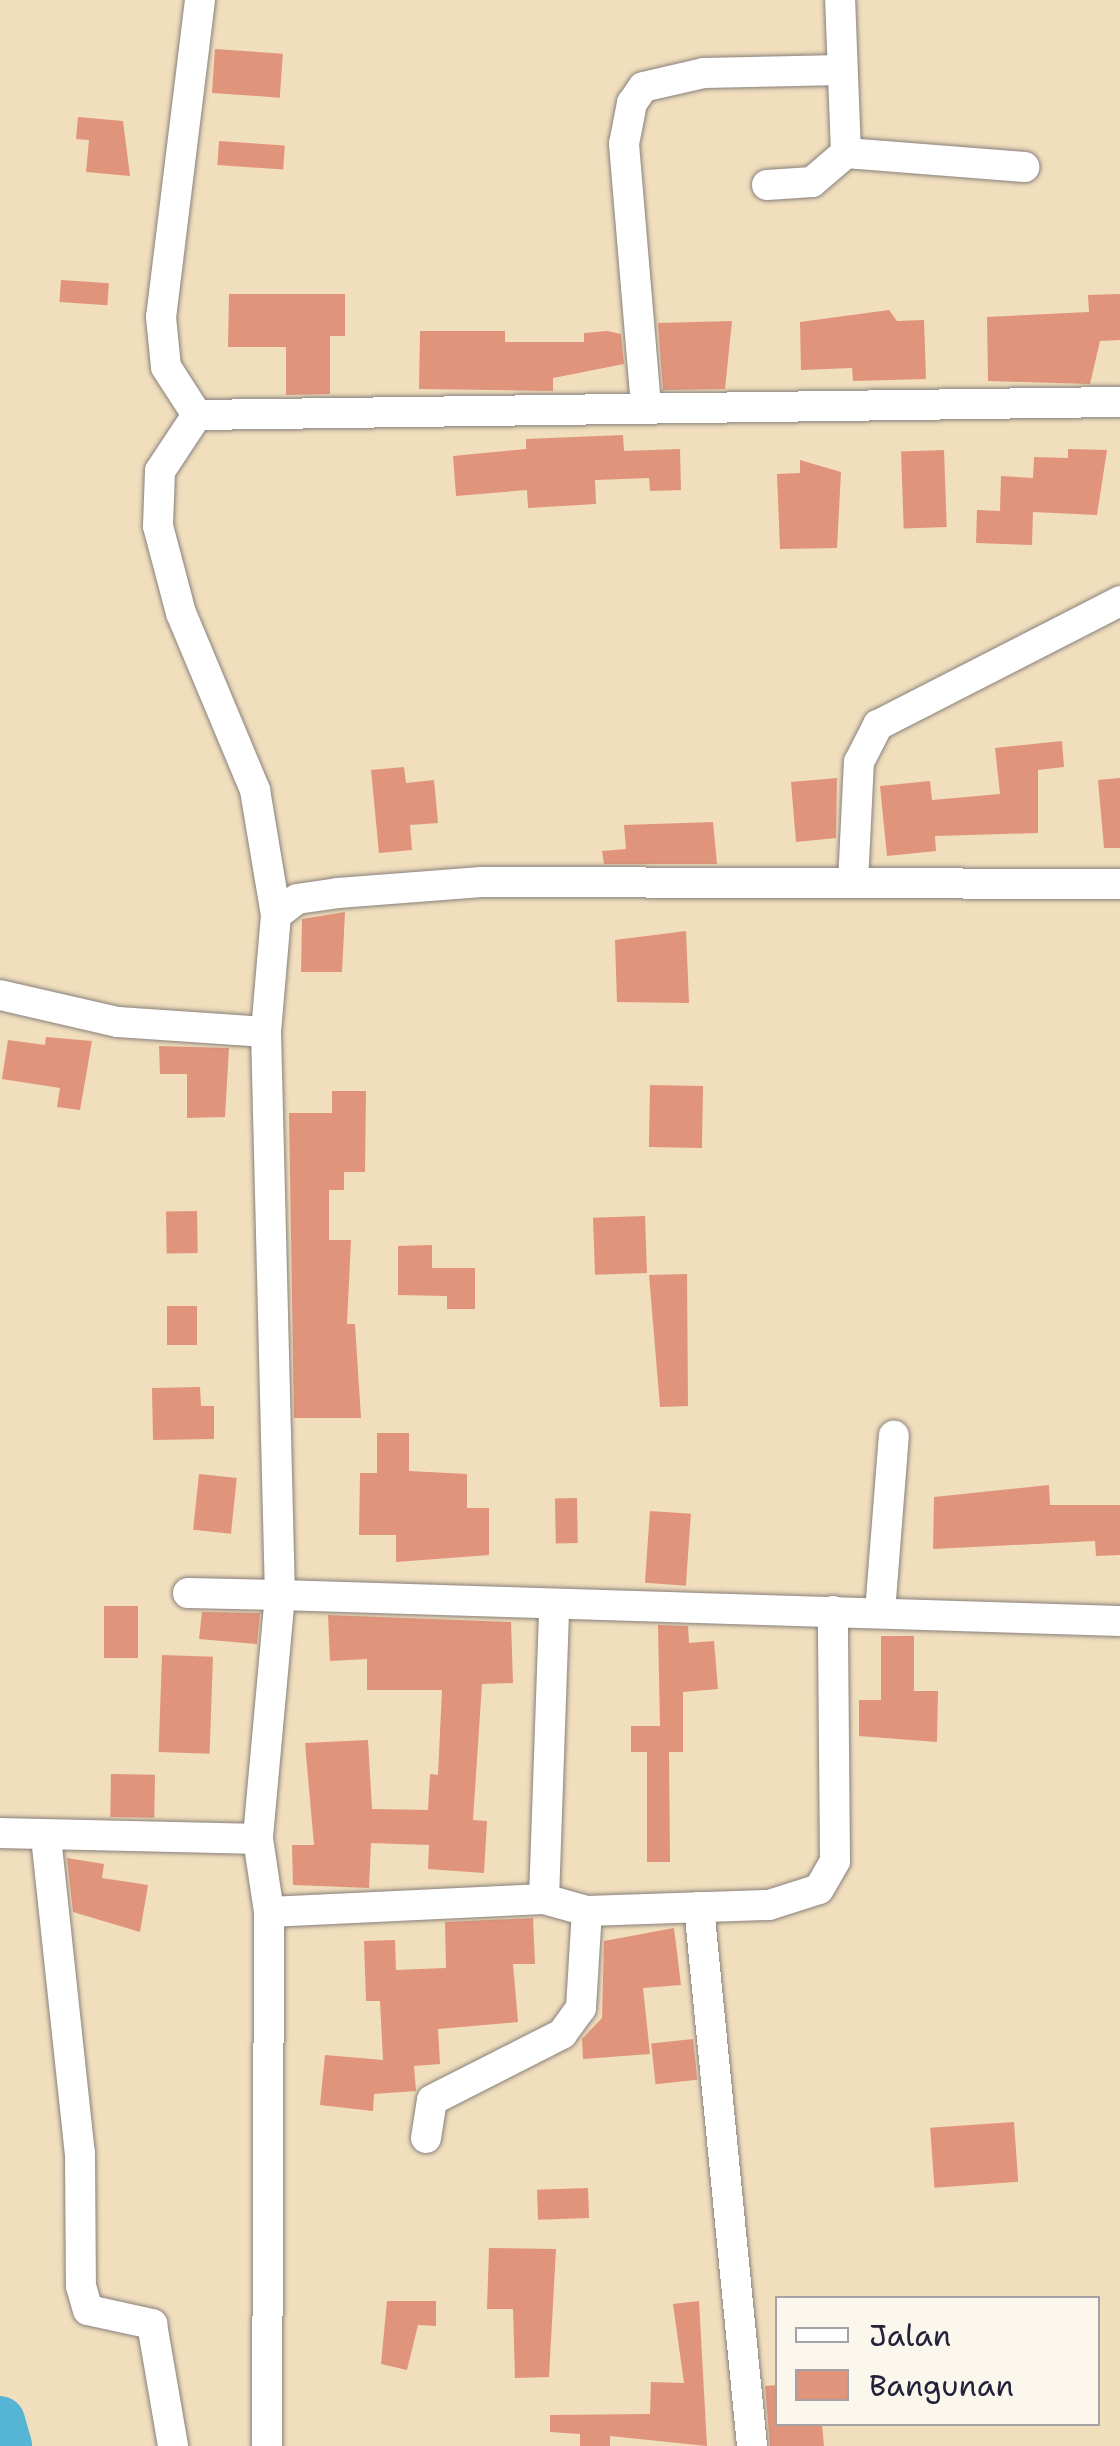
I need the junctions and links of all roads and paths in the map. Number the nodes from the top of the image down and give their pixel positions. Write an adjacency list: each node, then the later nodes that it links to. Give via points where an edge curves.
1 (200, 0): 9 (street, via 162,316 166,367)
2 (840, 0): 3 (street)
3 (841, 70): 4 (street); 8 (street, via 704,73 643,87 632,103 624,144)
4 (846, 153): 5 (street); 6 (street, via 812,182)
5 (1024, 167)
6 (767, 184)
7 (1120, 402): 8 (street)
8 (646, 406): 9 (street)
9 (198, 415): 13 (street, via 160,471 163,562 255,790)
10 (1120, 602): 11 (street, via 878,725 858,762)
11 (853, 883): 12 (street); 13 (street, via 482,882 338,893 297,900)
12 (1120, 884)
13 (276, 915): 15 (street)
14 (0, 994): 15 (street, via 118,1022)
15 (266, 1032): 18 (street)
16 (894, 1436): 21 (street)
17 (188, 1593): 18 (street)
18 (280, 1595): 19 (street); 25 (street)
19 (554, 1606): 20 (street); 26 (street)
20 (834, 1610): 21 (street); 27 (street, via 834,1861 819,1889 798,1900)
21 (880, 1612): 22 (street)
22 (1120, 1621)
23 (0, 1833): 24 (street)
24 (46, 1837): 25 (street); 31 (street, via 80,2153 81,2286 88,2310 152,2324)
25 (258, 1839): 29 (street)
26 (544, 1899): 28 (street); 29 (street)
27 (699, 1907): 28 (street); 33 (street)
28 (587, 1911): 30 (street, via 581,2008 562,2034 432,2100)
29 (270, 1912): 32 (street)
30 (426, 2138)
31 (172, 2446)
32 (267, 2446)
33 (752, 2446)

